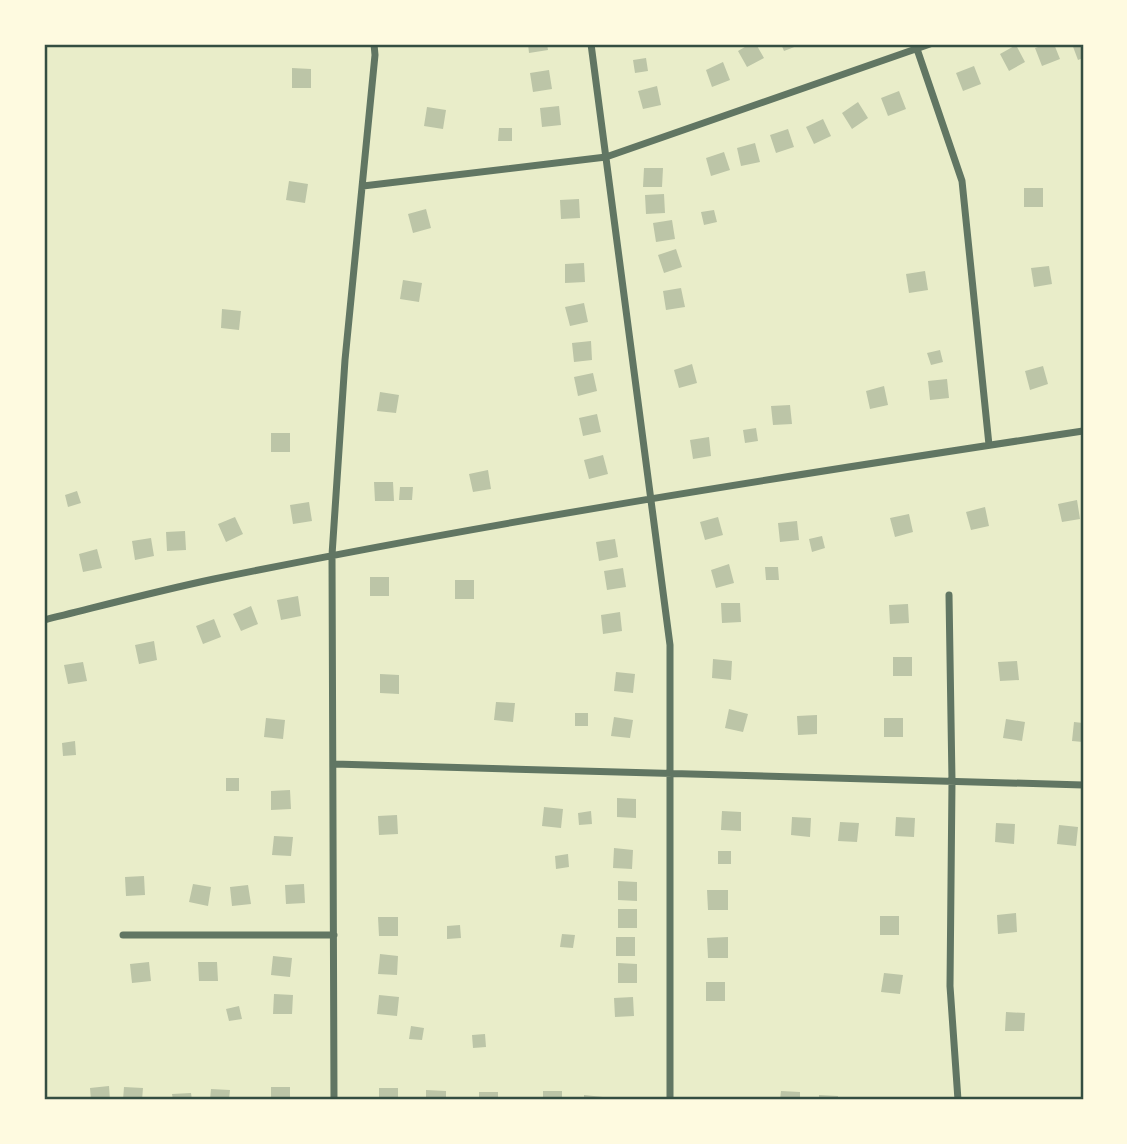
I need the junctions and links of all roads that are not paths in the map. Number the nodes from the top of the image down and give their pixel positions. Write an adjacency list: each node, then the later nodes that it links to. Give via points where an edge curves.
1 (374, 44): 6 (street)
2 (591, 44): 5 (street)
3 (930, 44): 4 (street)
4 (917, 49): 5 (street); 8 (street, via 962,181)
5 (606, 157): 6 (street); 9 (street)
6 (362, 186): 10 (street)
7 (1083, 430): 8 (street)
8 (989, 445): 9 (street)
9 (651, 500): 10 (street); 14 (street, via 670,645)
10 (332, 555): 12 (street); 13 (street)
11 (949, 595): 15 (street)
12 (44, 620)
13 (334, 764): 14 (street); 18 (street)
14 (671, 772): 15 (street); 20 (street)
15 (952, 781): 16 (street); 21 (street, via 950,986)
16 (1083, 785)
17 (123, 934): 18 (street)
18 (334, 935): 19 (street)
19 (334, 1100)
20 (670, 1100)
21 (958, 1100)

